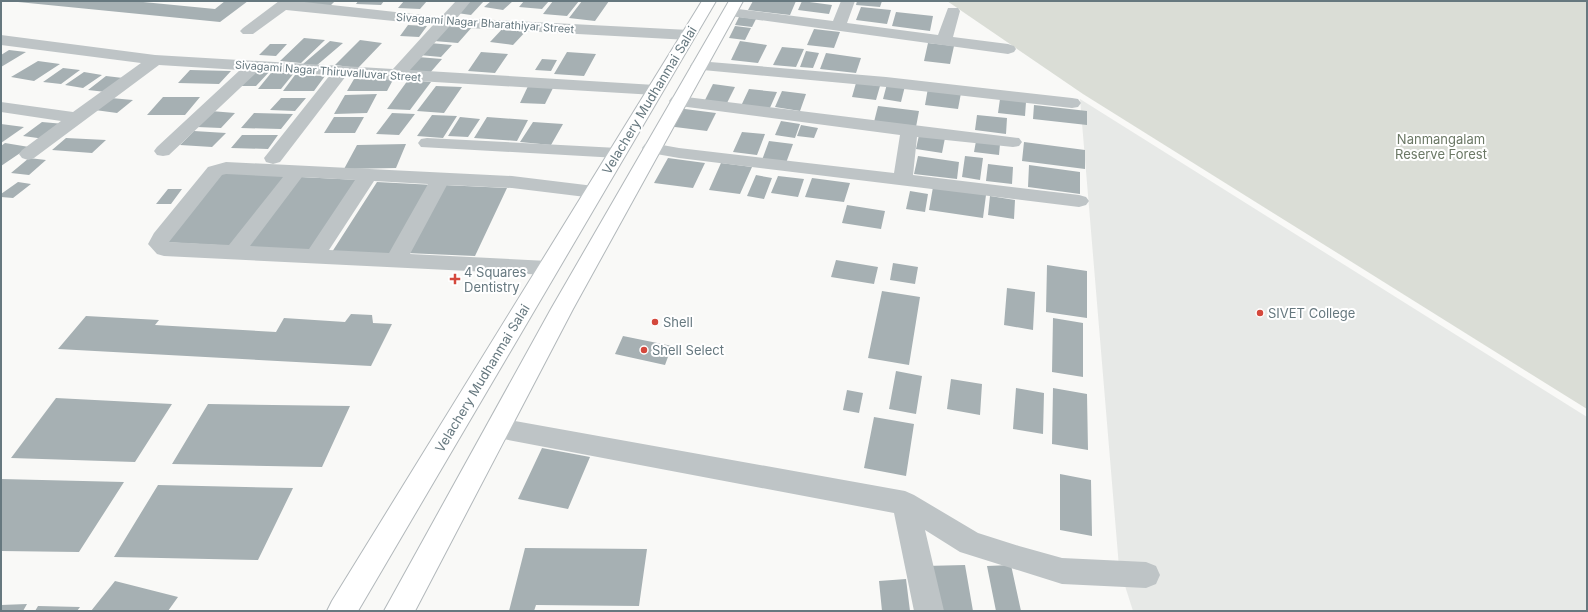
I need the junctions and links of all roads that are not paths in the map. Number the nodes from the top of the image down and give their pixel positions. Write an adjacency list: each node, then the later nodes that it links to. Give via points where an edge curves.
1 (464, 1): 7 (street)
2 (709, 1): 10 (main road, Velachery Mudhanmai Salai)
3 (848, 1): 8 (street)
4 (285, 3): 7 (street, Sivagami Nagar Bharathiyar Street); 9 (street)
5 (733, 6): 8 (street); 15 (main road, Velachery Mudhanmai Salai)
6 (953, 11): 12 (street)
7 (444, 22): 10 (street, Sivagami Nagar Bharathiyar Street); 18 (street)
8 (838, 27): 12 (street)
9 (248, 31)
10 (689, 34): 19 (main road, Velachery Mudhanmai Salai)
11 (1, 40): 14 (street, Sivagami Nagar Thiruvalluvar Street)
12 (945, 40): 13 (street)
13 (1008, 49)
14 (155, 60): 16 (street, Sivagami Nagar Thiruvalluvar Street); 23 (street)
15 (698, 66): 20 (main road, Velachery Mudhanmai Salai); 21 (street, via 886,82)
16 (253, 67): 17 (street, Sivagami Nagar Thiruvalluvar Street); 28 (street)
17 (341, 72): 18 (street, Sivagami Nagar Thiruvalluvar Street); 31 (street)
18 (396, 76): 19 (street, Sivagami Nagar Thiruvalluvar Street)
19 (655, 90): 29 (main road, Velachery Mudhanmai Salai)
20 (678, 101): 24 (street); 27 (main road, Velachery Mudhanmai Salai)
21 (1072, 103)
22 (1, 107): 23 (street)
23 (76, 118): 30 (street)
24 (909, 131): 25 (street); 35 (street)
25 (1013, 142)
26 (427, 143): 29 (street)
27 (652, 148): 35 (street); 42 (main road, Velachery Mudhanmai Salai)
28 (163, 151)
29 (618, 153): 36 (main road, Velachery Mudhanmai Salai)
30 (28, 154)
31 (273, 158)
32 (297, 171): 33 (street); 38 (street); 38 (street, via 226,168 215,171 158,244 164,249)
33 (368, 175): 34 (street); 39 (street)
34 (441, 178): 36 (street, via 512,182); 40 (street)
35 (903, 180): 37 (street)
36 (594, 192): 41 (main road, Velachery Mudhanmai Salai)
37 (1079, 201)
38 (235, 252): 39 (street)
39 (315, 256): 40 (street)
40 (396, 260): 41 (street)
41 (548, 268): 45 (main road, Velachery Mudhanmai Salai)
42 (498, 428): 43 (street); 46 (main road, Velachery Mudhanmai Salai)
43 (905, 503): 44 (street, via 970,544 1019,559 1062,571); 47 (street)
44 (1146, 575)
45 (342, 611)
46 (399, 611)
47 (929, 611)

